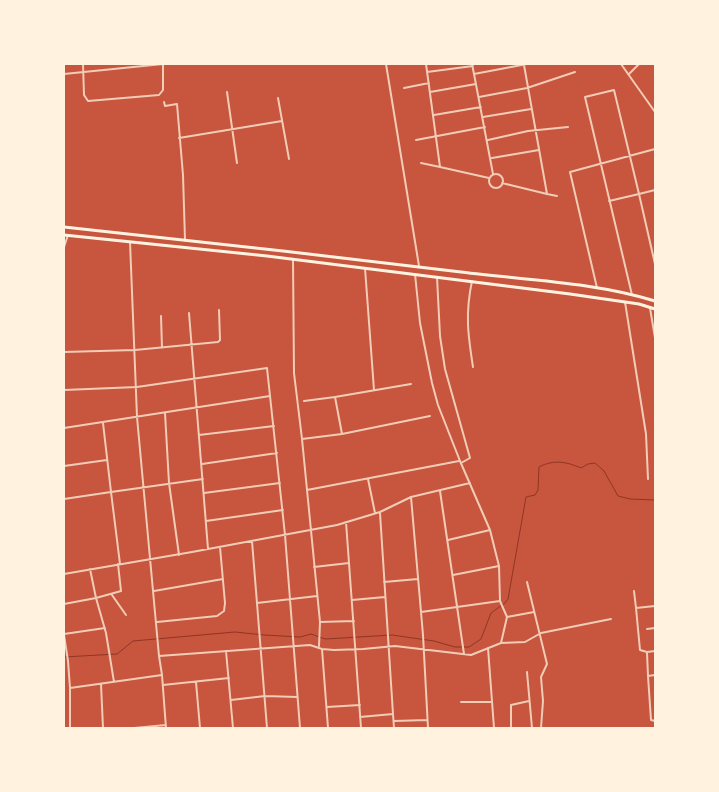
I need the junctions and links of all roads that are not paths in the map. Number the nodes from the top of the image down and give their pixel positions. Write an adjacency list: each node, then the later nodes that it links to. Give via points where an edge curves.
1 (83, 64): 10 (street)
2 (163, 64): 10 (street); 10 (street, via 163,90 159,95 88,100 84,95)
3 (386, 64): 63 (street)
4 (426, 64): 11 (street)
5 (527, 64): 9 (street)
6 (622, 64): 15 (street)
7 (639, 64): 15 (street)
8 (473, 65): 11 (street); 14 (street)
9 (524, 65): 14 (street); 19 (street)
10 (83, 72): 13 (street)
11 (427, 72): 16 (street)
12 (575, 72): 19 (street)
13 (64, 74)
14 (474, 74): 17 (street)
15 (629, 74): 27 (street)
16 (429, 83): 18 (street); 21 (street)
17 (476, 84): 21 (street); 22 (street)
18 (404, 88)
19 (527, 88): 22 (street); 26 (street)
20 (227, 92): 33 (street)
21 (430, 92): 28 (street)
22 (479, 97): 25 (street)
23 (278, 98): 30 (street)
24 (164, 102): 36 (street, via 164,106 177,104)
25 (481, 108): 28 (street); 29 (street)
26 (531, 109): 29 (street); 34 (street)
27 (655, 110)
28 (434, 115): 35 (street)
29 (483, 117): 31 (street)
30 (282, 121): 33 (street); 43 (street)
31 (485, 127): 35 (street); 38 (street)
32 (568, 127): 34 (street)
33 (233, 129): 36 (street); 44 (street)
34 (535, 130): 38 (street); 40 (street)
35 (437, 136): 37 (street); 47 (street)
36 (179, 138): 58 (street, via 184,176)
37 (416, 140)
38 (488, 140): 42 (street)
39 (655, 149): 41 (street)
40 (539, 150): 42 (street); 52 (street)
41 (629, 157): 46 (street); 46 (street, via 614,90 585,97); 53 (street)
42 (492, 158): 48 (street)
43 (289, 159)
44 (237, 163)
45 (421, 163): 47 (street)
46 (600, 165): 55 (street); 69 (street, via 571,171 570,174)
47 (440, 167): 49 (street)
48 (493, 174): 49 (street); 50 (street, via 501,176)
49 (489, 178): 50 (street, via 489,184 494,188)
50 (502, 183): 52 (street)
51 (655, 190): 53 (street)
52 (547, 194): 54 (street)
53 (639, 194): 55 (street); 62 (street)
54 (557, 196)
55 (609, 201): 71 (street)
56 (64, 227): 58 (main road)
57 (66, 235): 59 (main road); 60 (street)
58 (185, 240): 63 (main road)
59 (130, 242): 61 (main road); 82 (street)
60 (64, 247)
61 (293, 260): 64 (main road); 102 (street, via 294,373)
62 (655, 264)
63 (419, 267): 68 (main road)
64 (365, 268): 65 (main road); 89 (street)
65 (415, 274): 66 (main road); 105 (street, via 420,323 432,383)
66 (437, 277): 67 (main road); 105 (street, via 445,369 470,458)
67 (472, 281): 70 (main road); 84 (street, via 467,321)
68 (572, 285): 69 (main road); 70 (main road)
69 (597, 289): 71 (main road)
70 (570, 294): 72 (main road)
71 (632, 294): 73 (main road)
72 (625, 302): 74 (main road); 110 (street, via 646,434)
73 (655, 302)
74 (650, 308): 75 (main road); 79 (street)
75 (655, 309)
76 (218, 310): 80 (street, via 220,340)
77 (189, 313): 80 (street)
78 (161, 316): 81 (street)
79 (655, 338)
80 (191, 345): 81 (street); 85 (street)
81 (162, 348): 82 (street)
82 (135, 350): 83 (street); 87 (street)
83 (64, 352)
84 (473, 367)
85 (194, 378): 87 (street); 90 (street, via 267,368); 93 (street)
86 (411, 384): 89 (street)
87 (137, 387): 88 (street); 96 (street)
88 (64, 390)
89 (374, 390): 91 (street)
90 (270, 396): 93 (street); 98 (street)
91 (335, 397): 92 (street); 100 (street)
92 (304, 401)
93 (196, 408): 94 (street); 101 (street)
94 (165, 413): 96 (street); 112 (street)
95 (430, 416): 100 (street)
96 (137, 417): 97 (street); 114 (street)
97 (103, 422): 99 (street); 104 (street)
98 (274, 426): 101 (street); 103 (street)
99 (64, 428)
100 (342, 434): 102 (street)
101 (198, 435): 106 (street)
102 (302, 439): 115 (street)
103 (276, 453): 106 (street); 111 (street)
104 (107, 460): 107 (street); 117 (street)
105 (460, 462): 109 (street); 113 (street)
106 (201, 464): 108 (street)
107 (64, 466)
108 (203, 479): 112 (street); 118 (street)
109 (368, 479): 115 (street); 123 (street)
110 (648, 479)
111 (280, 482): 118 (street); 121 (street)
112 (169, 483): 114 (street); 133 (street)
113 (470, 483): 116 (street); 127 (street)
114 (144, 487): 117 (street); 134 (street)
115 (307, 490): 126 (street)
116 (440, 490): 119 (street); 129 (street)
117 (111, 492): 120 (street); 136 (street)
118 (204, 493): 124 (street)
119 (411, 497): 122 (street); 142 (street)
120 (64, 499)
121 (283, 510): 124 (street); 128 (street)
122 (380, 512): 123 (street); 144 (street)
123 (375, 514): 125 (street)
124 (206, 521): 132 (street)
125 (346, 522): 126 (street); 135 (street)
126 (311, 529): 128 (street); 138 (street)
127 (490, 530): 129 (street); 137 (street)
128 (285, 535): 130 (street); 152 (street)
129 (447, 540): 141 (street)
130 (252, 541): 131 (street); 154 (street)
131 (220, 547): 132 (street); 143 (street)
132 (208, 549): 133 (street)
133 (179, 555): 134 (street)
134 (150, 559): 136 (street); 146 (street)
135 (350, 563): 138 (street); 153 (street)
136 (119, 564): 139 (street); 148 (street, via 121,591)
137 (499, 566): 141 (street); 155 (street)
138 (314, 567): 149 (street)
139 (90, 569): 140 (street); 151 (street)
140 (64, 574)
141 (453, 575): 158 (street)
142 (418, 579): 144 (street); 160 (street)
143 (223, 580): 146 (street); 166 (street, via 225,603 221,614)
144 (384, 582): 150 (street)
145 (528, 582): 161 (street)
146 (153, 591): 166 (street)
147 (634, 591): 159 (street)
148 (112, 595): 151 (street); 162 (street)
149 (317, 596): 152 (street); 167 (street)
150 (385, 597): 153 (street); 176 (street)
151 (96, 598): 156 (street); 168 (street)
152 (290, 599): 154 (street); 174 (street)
153 (352, 600): 165 (street)
154 (257, 603): 177 (street)
155 (501, 603): 158 (street); 163 (street)
156 (64, 604)
157 (655, 606): 159 (street)
158 (458, 607): 160 (street); 186 (street)
159 (636, 608): 185 (street, via 640,648)
160 (421, 612): 178 (street)
161 (535, 612): 163 (street); 171 (street)
162 (126, 615)
163 (507, 617): 173 (street)
164 (611, 619): 171 (street)
165 (354, 621): 167 (street); 182 (street)
166 (157, 622): 187 (street)
167 (320, 622): 175 (street)
168 (105, 628): 172 (street); 193 (street)
169 (655, 628): 170 (street)
170 (647, 629)
171 (541, 633): 173 (street, via 525,642); 229 (street, via 547,664 541,677)
172 (64, 635): 180 (street)
173 (501, 643): 179 (street)
174 (294, 645): 175 (street); 177 (street); 199 (street)
175 (318, 646): 181 (street)
176 (388, 646): 178 (street); 182 (street); 208 (street)
177 (261, 648): 184 (street); 198 (street)
178 (423, 648): 186 (street); 210 (street)
179 (488, 648): 186 (street, via 479,653); 205 (street)
180 (65, 649): 197 (street)
181 (322, 649): 182 (street); 207 (street)
182 (356, 650): 206 (street)
183 (655, 651): 185 (street)
184 (226, 652): 187 (street); 192 (street)
185 (647, 652): 191 (street)
186 (464, 654)
187 (159, 656): 189 (street)
188 (527, 672): 203 (street)
189 (162, 675): 193 (street); 196 (street)
190 (655, 675): 191 (street)
191 (648, 676): 201 (street)
192 (229, 678): 194 (street); 202 (street)
193 (114, 682): 195 (street)
194 (196, 682): 196 (street); 218 (street)
195 (101, 684): 197 (street); 215 (street)
196 (163, 685): 213 (street)
197 (70, 688): 214 (street)
198 (265, 696): 199 (street); 202 (street); 220 (street)
199 (298, 697): 221 (street)
200 (655, 698): 201 (street)
201 (650, 699): 212 (street, via 651,720)
202 (231, 700): 219 (street)
203 (529, 701): 227 (street, via 511,705); 228 (street)
204 (461, 702): 205 (street)
205 (492, 702): 226 (street)
206 (360, 706): 207 (street); 209 (street)
207 (326, 707): 222 (street)
208 (393, 714): 209 (street); 211 (street)
209 (360, 716): 223 (street)
210 (428, 720): 211 (street); 225 (street)
211 (394, 721): 224 (street)
212 (655, 721)
213 (166, 724): 216 (street); 217 (street)
214 (70, 728)
215 (103, 728)
216 (134, 728)
217 (166, 728)
218 (200, 728)
219 (233, 728)
220 (267, 728)
221 (300, 728)
222 (328, 728)
223 (361, 728)
224 (394, 728)
225 (428, 728)
226 (494, 728)
227 (511, 728)
228 (532, 728)
229 (541, 728)

